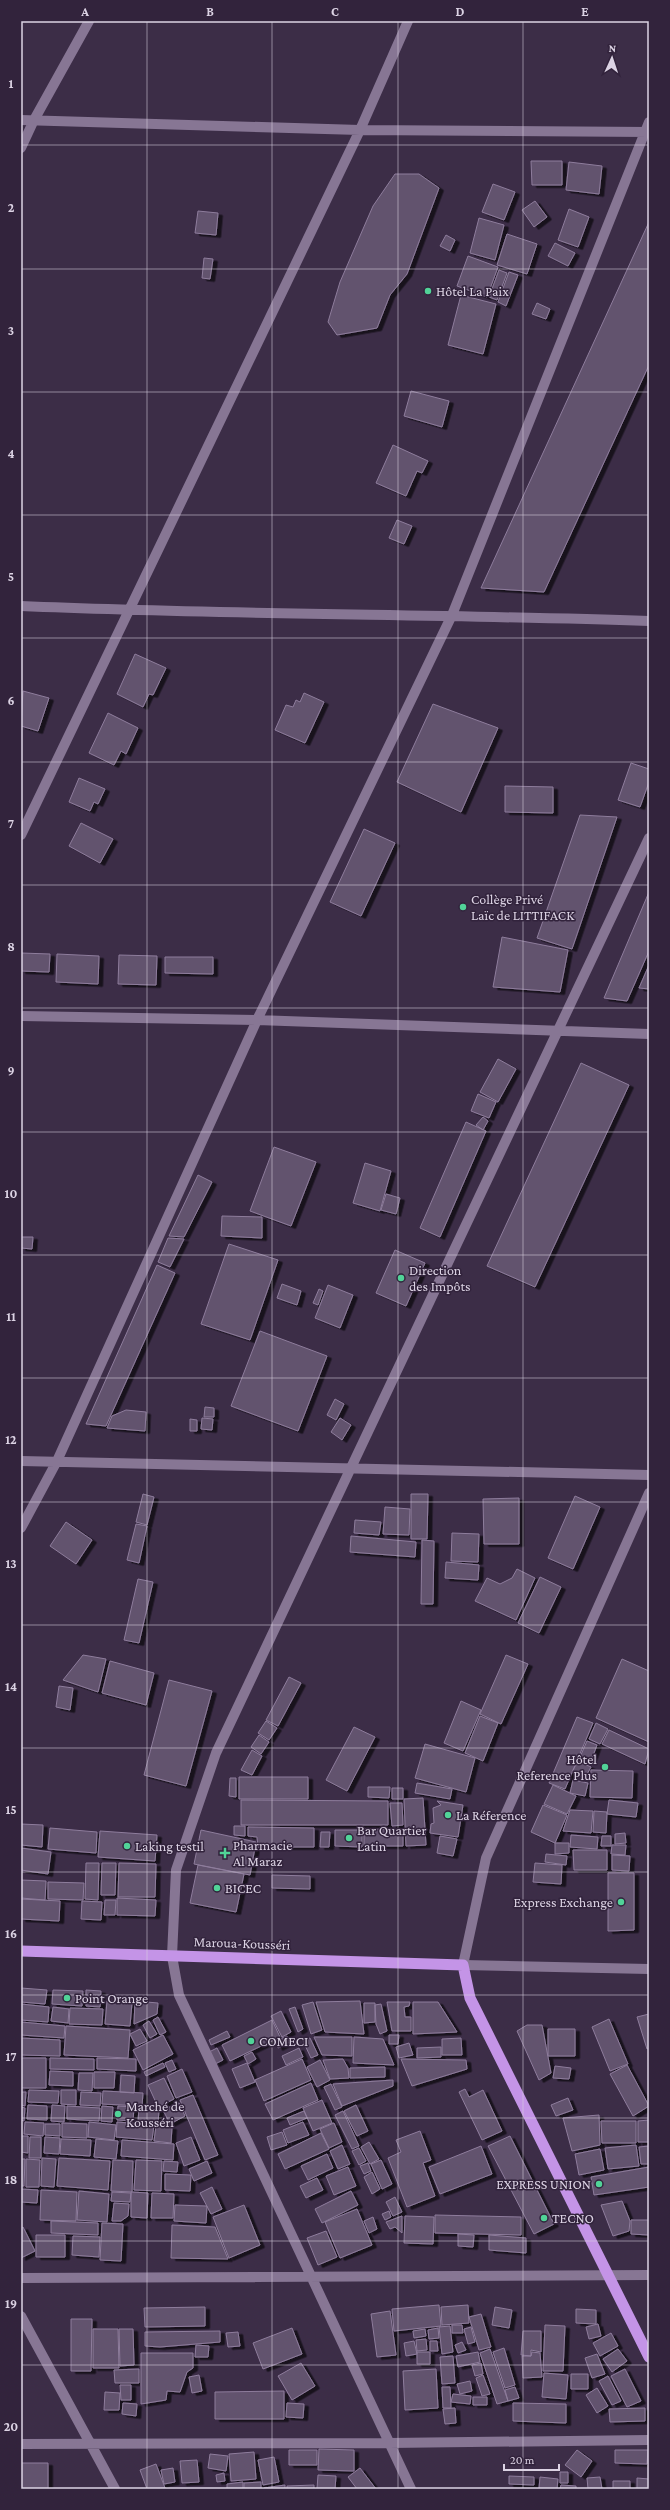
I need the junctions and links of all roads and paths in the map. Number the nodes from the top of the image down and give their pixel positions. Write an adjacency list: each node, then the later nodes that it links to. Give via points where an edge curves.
1 (89, 21): 4 (street)
2 (408, 21): 6 (street)
3 (21, 120): 4 (street)
4 (34, 120): 6 (street); 8 (street)
5 (649, 122): 7 (street)
6 (360, 130): 7 (street); 10 (street)
7 (647, 132): 11 (street)
8 (21, 148)
9 (21, 606): 10 (street)
10 (127, 611): 11 (street); 13 (street)
11 (452, 615): 12 (street); 16 (street)
12 (649, 621)
13 (21, 834)
14 (649, 838): 17 (street)
15 (21, 1016): 16 (street)
16 (257, 1020): 17 (street); 20 (street)
17 (556, 1032): 18 (street); 21 (street)
18 (649, 1034)
19 (21, 1461): 20 (street)
20 (57, 1461): 21 (street); 24 (street)
21 (352, 1468): 22 (street); 26 (street, via 216,1753 176,1870)
22 (649, 1476)
23 (649, 1493): 27 (street, via 486,1858)
24 (21, 1528)
25 (21, 1951): 26 (highway, Maroua-Kousséri)
26 (172, 1956): 27 (highway, Maroua-Kousséri); 31 (street, via 179,1995)
27 (463, 1965): 28 (street); 29 (highway, via 470,1998)
28 (649, 1969)
29 (608, 2275): 30 (street); 31 (street); 34 (highway)
30 (649, 2275)
31 (311, 2276): 32 (street); 37 (street)
32 (21, 2278)
33 (21, 2316): 36 (street)
34 (649, 2357)
35 (649, 2440): 37 (street)
36 (91, 2443): 37 (street); 38 (street); 39 (street)
37 (389, 2443): 40 (street)
38 (21, 2444)
39 (115, 2489)
40 (410, 2489)

